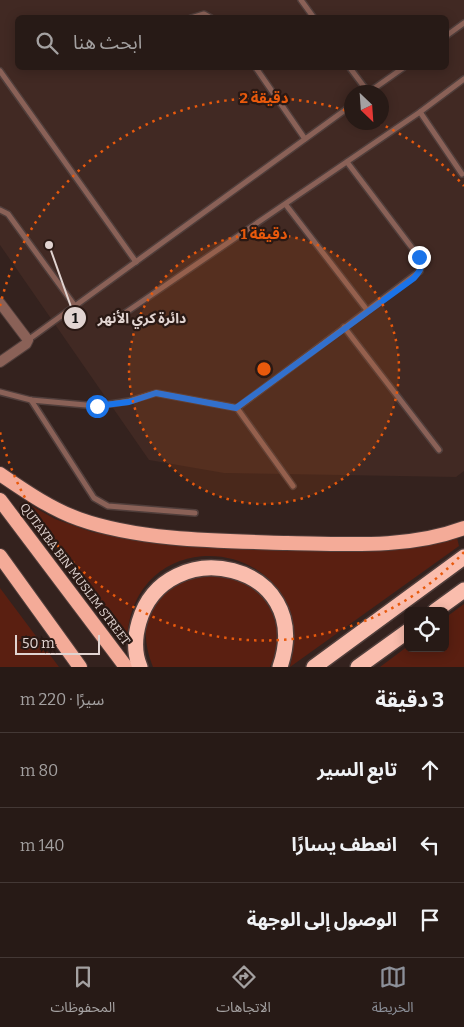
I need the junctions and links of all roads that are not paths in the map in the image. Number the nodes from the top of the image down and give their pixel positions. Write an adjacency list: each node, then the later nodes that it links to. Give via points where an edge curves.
1 (301, 0): 2 (lane)
2 (312, 15)
3 (464, 23): 4 (lane)
4 (449, 34)
5 (257, 70): 14 (lane)
6 (352, 70): 10 (lane)
7 (400, 70): 11 (lane)
8 (0, 71): 19 (lane)
9 (464, 79): 13 (lane)
10 (363, 85)
11 (378, 85)
12 (344, 111): 14 (lane)
13 (420, 112): 15 (lane); 16 (lane)
14 (305, 139): 19 (lane)
15 (347, 162): 17 (lane); 22 (lane, via 422,264 414,278)
16 (462, 174)
17 (286, 205): 22 (lane); 23 (lane)
18 (0, 210): 21 (lane, via 8,214)
19 (136, 262): 21 (lane)
20 (0, 303): 25 (street)
21 (75, 306): 25 (lane)
22 (367, 310): 24 (lane)
23 (122, 315)
24 (344, 327): 29 (lane); 30 (lane)
25 (28, 340): 26 (street)
26 (0, 362)
27 (0, 392): 28 (lane)
28 (31, 400): 29 (lane, via 97,406 129,402 156,393); 34 (lane, via 94,498 108,506)
29 (236, 408): 32 (lane)
30 (439, 450)
31 (0, 474): 35 (highway, via 47,504 79,519 116,529 182,538 363,544 414,540)
32 (293, 486)
33 (0, 500): 42 (highway, QUTAYBA BIN MUSLIM STREET)
34 (195, 513)
35 (464, 528)
36 (0, 556): 41 (highway)
37 (464, 557): 45 (highway)
38 (464, 590): 39 (highway)
39 (441, 607)
40 (404, 634): 46 (highway)
41 (80, 667)
42 (126, 667)
43 (140, 667): 44 (highway, via 136,646 138,628 142,612 158,590 179,576 214,566 248,574 266,587 284,621 287,640)
44 (280, 667)
45 (314, 667)
46 (358, 667)

